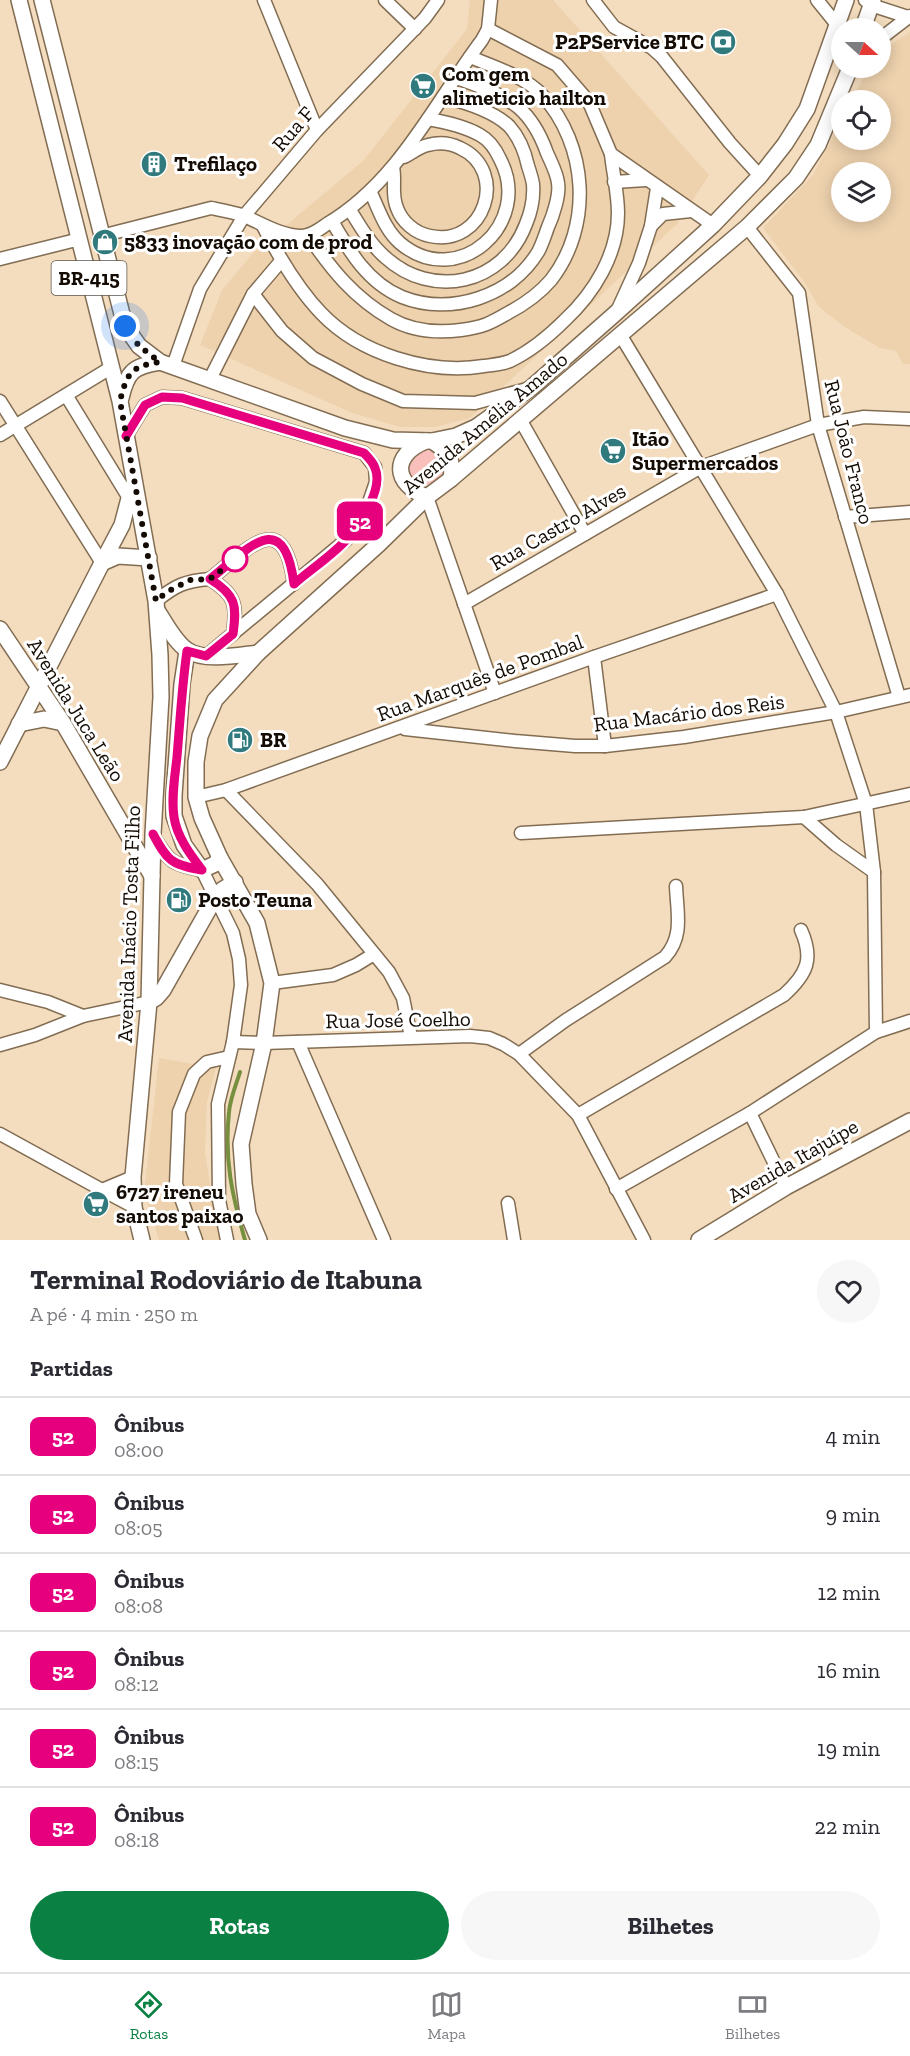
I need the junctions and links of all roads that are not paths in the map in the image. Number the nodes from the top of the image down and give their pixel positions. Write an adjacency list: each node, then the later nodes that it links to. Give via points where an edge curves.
1 (19, 0): 42 (main road, BR-415)
2 (42, 0): 41 (main road, BR-415)
3 (264, 0): 24 (street)
4 (385, 0): 15 (street)
5 (438, 0): 15 (street, Rua F)
6 (491, 0): 16 (street)
7 (593, 0): 27 (street, via 614,27 662,57)
8 (817, 0): 12 (street)
9 (846, 0): 13 (main road, Avenida Amélia Amado)
10 (870, 2): 11 (street); 14 (main road)
11 (909, 16): 17 (street)
12 (832, 18)
13 (840, 18)
14 (866, 18)
15 (415, 28): 24 (street, Rua F)
16 (488, 29): 19 (street); 25 (street, via 557,65 589,102)
17 (891, 30)
18 (831, 45): 27 (main road, Avenida Amélia Amado, via 807,109)
19 (470, 57): 20 (street); 40 (street, via 541,93 564,124 577,159 578,218 568,252 550,281 520,306 483,327 441,333 414,328 393,320 346,286)
20 (457, 78): 22 (street); 35 (street, via 499,94 520,109 542,137 558,183 554,214 539,251 528,266 506,285 483,297 461,304 431,304 401,297 378,281 356,262)
21 (847, 78): 39 (main road, Avenida Amélia Amado, via 813,154 796,178)
22 (442, 97): 23 (street); 32 (street, via 492,114 509,126 524,150 533,186 531,212 509,255 476,276 458,282 432,282 384,257)
23 (428, 119): 26 (street); 31 (street, via 464,127 482,136 495,149 507,172 509,188 508,210 496,233 469,255 433,260 400,243 388,230)
24 (317, 130): 34 (street, Rua F)
25 (611, 154): 28 (street); 29 (street)
26 (397, 163): 26 (street, via 393,192 397,210 415,230 432,237 450,237 467,229 480,216 487,198 486,180 479,163 465,150 439,143 421,147); 31 (street)
27 (760, 176): 36 (main road, Avenida Amélia Amado)
28 (646, 180): 29 (street); 30 (street)
29 (614, 182): 44 (street, via 618,213 614,244 601,276 578,308 545,340 508,362 466,369 429,367 379,352 322,314)
30 (657, 188): 33 (street); 38 (street)
31 (370, 193): 32 (street)
32 (350, 210): 35 (street)
33 (691, 211): 36 (street); 38 (street, via 663,213)
34 (244, 216): 37 (street); 41 (street, via 211,208); 48 (street, Rua F, via 200,289)
35 (332, 221): 40 (street)
36 (712, 225): 46 (main road, Avenida Amélia Amado)
37 (263, 226): 40 (street); 44 (street)
38 (651, 226): 46 (street)
39 (747, 227): 47 (main road, Avenida Amélia Amado); 57 (street, Rua João Franco, via 799,293)
40 (308, 235)
41 (101, 236): 48 (main road, BR-415, via 125,326 139,346)
42 (80, 239): 43 (street); 49 (main road, BR-415)
43 (0, 259)
44 (281, 261): 45 (street)
45 (253, 294): 50 (street); 51 (street, via 282,331 313,358 404,401 474,403)
46 (616, 312): 51 (main road, Avenida Amélia Amado)
47 (621, 336): 56 (main road, Avenida Amélia Amado); 63 (street)
48 (167, 364): 50 (main road, Avenida Amélia Amado / BR-415); 54 (main road, via 143,364 130,372)
49 (112, 367): 52 (street); 54 (main road, BR-415)
50 (210, 380): 62 (main road, Avenida Amélia Amado / BR-415, via 345,428 393,440)
51 (532, 387): 62 (main road, Avenida Amélia Amado, via 477,427)
52 (66, 395): 58 (street); 67 (street)
53 (0, 401): 58 (street)
54 (120, 401): 61 (main road, BR-415)
55 (910, 419): 57 (street, Rua Castro Alves, via 864,417); 59 (street)
56 (521, 421): 64 (main road, Avenida Amélia Amado); 70 (street)
57 (818, 424): 63 (street, Rua Castro Alves); 69 (street, Rua João Franco)
58 (16, 426): 60 (street); 72 (street)
59 (910, 426)
60 (0, 435)
61 (126, 436): 65 (main road, BR-415); 74 (street, via 145,405 162,397 182,398 364,453 375,467 376,482 365,514 346,540)
62 (429, 441): 64 (main road, via 448,453 452,460); 66 (main road, via 404,456 401,473 410,489)
63 (700, 467): 70 (street, Rua Castro Alves); 75 (street)
64 (451, 479): 66 (main road, Avenida Amélia Amado)
65 (134, 481): 67 (main road); 71 (main road, BR-415)
66 (427, 497): 76 (street); 81 (main road, Avenida Amélia Amado)
67 (129, 498): 72 (main road, via 122,525)
68 (910, 512): 69 (street)
69 (845, 517): 86 (street, Rua João Franco)
70 (585, 534): 76 (street, Rua Castro Alves)
71 (149, 558): 72 (main road, via 118,556); 77 (main road, BR-415)
72 (102, 563): 84 (main road)
73 (210, 579): 74 (street, via 256,543 269,539 285,546); 77 (street, via 190,580 167,592); 79 (street, via 234,600)
74 (294, 584): 79 (street)
75 (777, 594): 83 (street, Rua Marquês de Pombal); 87 (street)
76 (464, 604): 85 (street)
77 (156, 605): 80 (main road); 99 (main road, Avenida Inácio Tosta Filho / BR-415, via 161,697)
78 (0, 629): 84 (main road, Avenida Juca Leão)
79 (233, 634): 82 (street)
80 (187, 651): 82 (main road); 102 (main road, via 174,816 184,845)
81 (258, 653): 82 (main road); 95 (main road, Avenida Amélia Amado, via 215,700 206,717 196,762)
82 (206, 656)
83 (594, 657): 85 (street, Rua Marquês de Pombal); 91 (street)
84 (40, 687): 88 (main road, Avenida Juca Leão); 89 (main road)
85 (495, 693): 90 (street, Rua Marquês de Pombal)
86 (904, 696): 87 (street, Rua Macário dos Reis)
87 (836, 712): 91 (street, Rua Macário dos Reis); 96 (street)
88 (63, 723): 89 (main road, via 44,719); 100 (main road, Avenida Juca Leão)
89 (20, 724): 92 (main road)
90 (400, 728): 91 (street, Rua Macário dos Reis, via 525,742); 93 (street, Rua Marquês de Pombal)
91 (605, 746)
92 (0, 762)
93 (226, 790): 95 (street, Rua Marquês de Pombal); 109 (street, via 316,884)
94 (910, 794): 96 (street)
95 (196, 796): 101 (main road, Avenida Amélia Amado)
96 (866, 804): 97 (street); 103 (street)
97 (804, 817): 98 (street); 103 (street)
98 (521, 833)
99 (153, 834): 100 (street, via 144,848); 102 (street, via 170,861); 104 (main road, Avenida Inácio Tosta Filho)
100 (133, 845): 104 (main road, Avenida Juca Leão)
101 (220, 858): 102 (main road); 105 (main road, Avenida Amélia Amado)
102 (202, 870): 107 (street)
103 (874, 872): 115 (street)
104 (152, 876): 112 (main road, Avenida Inácio Tosta Filho)
105 (235, 882): 107 (main road); 110 (main road, Avenida Amélia Amado, via 257,923)
106 (676, 886): 121 (street, via 678,938 674,948)
107 (215, 898): 112 (main road, via 163,990); 117 (street, via 233,933 239,959 241,985)
108 (801, 930): 124 (street, via 808,959 805,969 784,995)
109 (374, 954): 110 (street, via 333,975); 116 (street, via 403,998)
110 (272, 983): 119 (main road, Avenida Amélia Amado)
111 (0, 990): 113 (street)
112 (149, 1002): 113 (street); 127 (main road, Avenida Inácio Tosta Filho)
113 (83, 1016): 120 (street)
114 (910, 1021): 115 (street)
115 (876, 1032): 123 (street)
116 (411, 1037): 118 (street, Rua José Coelho); 121 (street, Rua José Coelho, via 489,1038)
117 (233, 1042): 119 (street, Rua José Coelho); 122 (street)
118 (298, 1042): 119 (street, Rua José Coelho); 137 (street)
119 (264, 1043): 136 (main road, Avenida Amélia Amado, via 241,1144 249,1214)
120 (0, 1045)
121 (519, 1054): 124 (street, Rua José Coelho)
122 (229, 1057): 134 (street, via 207,1062 194,1074 178,1112 176,1184); 135 (street, via 218,1104 219,1200)
123 (750, 1113): 128 (street); 129 (street)
124 (578, 1115): 129 (street, Rua José Coelho)
125 (910, 1121): 128 (main road, Avenida Itajuípe)
126 (0, 1134): 130 (street)
127 (134, 1177): 130 (street); 132 (main road, Avenida Inácio Tosta Filho)
128 (786, 1187): 140 (main road, Avenida Itajuípe)
129 (616, 1189): 139 (street, Rua José Coelho)
130 (102, 1190): 132 (street)
131 (508, 1203): 138 (street)
132 (134, 1207): 133 (main road, Avenida Inácio Tosta Filho)
133 (142, 1240)
134 (196, 1240)
135 (227, 1240)
136 (259, 1240)
137 (384, 1240)
138 (514, 1240)
139 (644, 1240)
140 (699, 1240)

